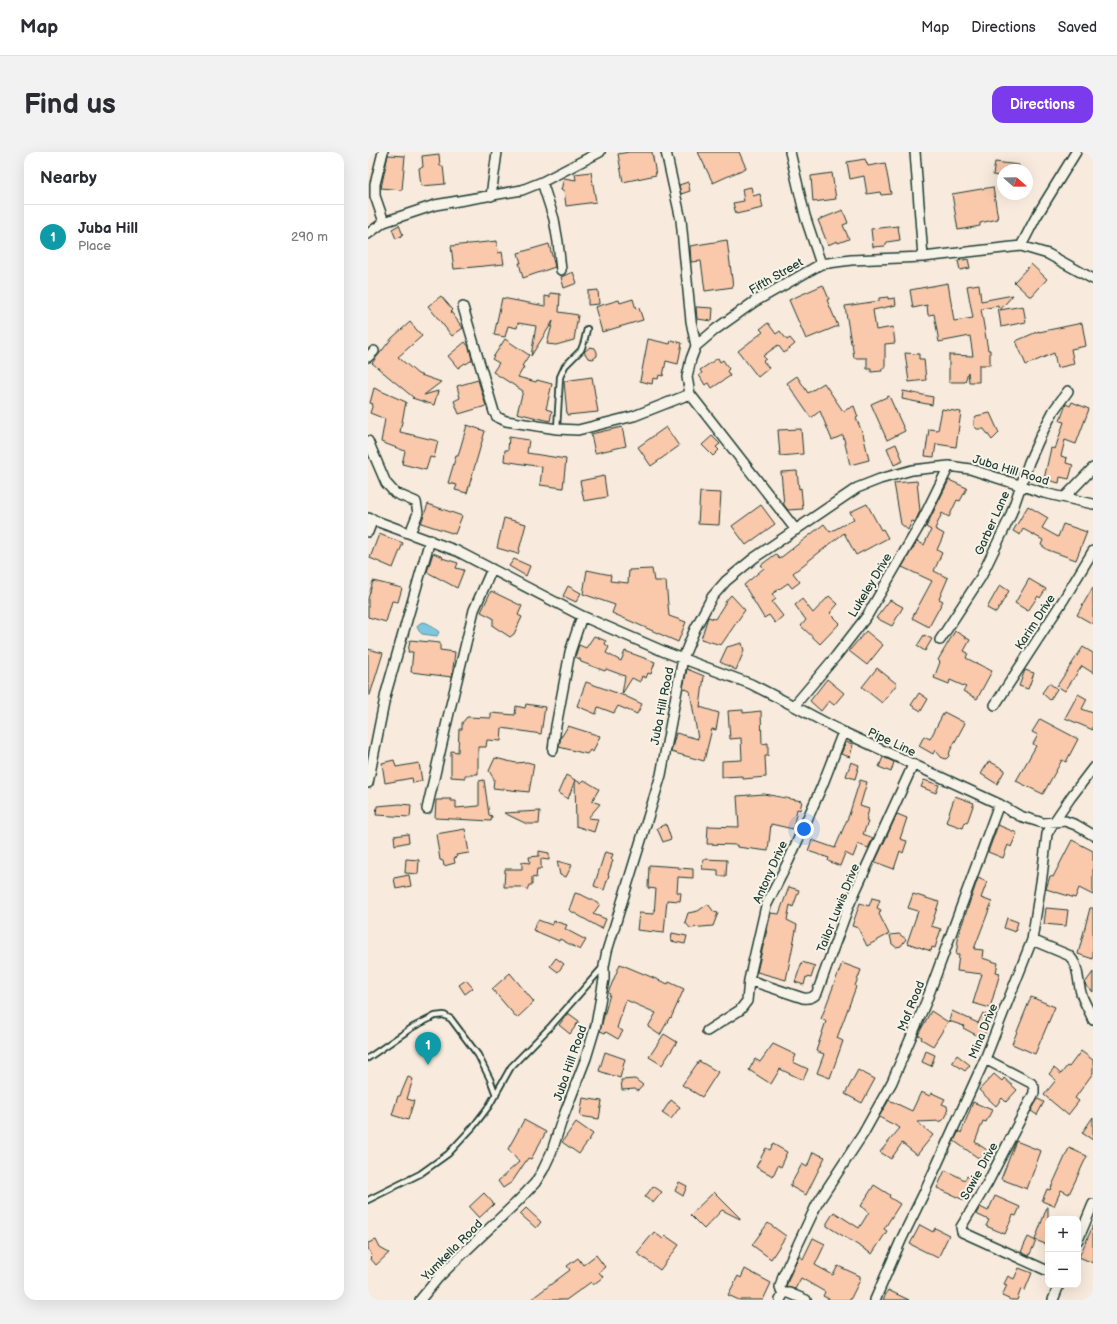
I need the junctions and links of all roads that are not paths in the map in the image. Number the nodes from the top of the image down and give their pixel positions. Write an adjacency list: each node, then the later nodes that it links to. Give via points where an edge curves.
1 (383, 152): 10 (street, via 375,184 375,196)
2 (496, 152): 9 (street)
3 (600, 152): 8 (street)
4 (666, 152): 19 (street, via 680,220)
5 (790, 152): 14 (street, via 805,216)
6 (915, 152): 13 (street)
7 (1076, 152): 12 (street)
8 (542, 182): 9 (street, via 522,190); 15 (street, via 554,219)
9 (491, 196): 10 (street, via 435,205)
10 (384, 222): 11 (street)
11 (368, 234)
12 (1021, 246): 13 (street, Fifth Street); 16 (street, Fifth Street, via 1048,254)
13 (923, 257): 14 (street, Fifth Street)
14 (821, 264): 19 (street, Fifth Street, via 754,302)
15 (561, 270)
16 (1093, 279)
17 (463, 307): 22 (street, via 497,417 506,421)
18 (587, 329): 22 (lane, via 581,350 565,366 560,377)
19 (696, 346): 21 (street, via 687,377)
20 (1068, 391): 26 (street, Garber Lane, via 1041,435)
21 (690, 394): 22 (street, via 634,416 578,430); 30 (street)
22 (557, 429)
23 (368, 441): 32 (street, via 386,483 395,493 416,502 418,513)
24 (949, 466): 26 (street, Juba Hill Road, via 970,469); 30 (street, Juba Hill Road, via 912,470 857,488); 40 (street, Lukeley Drive, via 921,523 867,616)
25 (1093, 468): 27 (street)
26 (1022, 485): 27 (street, Juba Hill Road); 37 (street, Garber Lane, via 1010,517 981,577)
27 (1065, 497): 28 (street, Juba Hill Road)
28 (1093, 504)
29 (370, 518): 31 (street); 32 (street, Pipe Line)
30 (796, 530): 38 (street, Juba Hill Road, via 754,558 726,581 712,597 694,629)
31 (368, 532)
32 (410, 533): 33 (street, Pipe Line)
33 (430, 540): 35 (street, Pipe Line); 45 (street, via 386,693)
34 (1093, 551): 39 (street, Karim Drive)
35 (492, 569): 36 (street, Pipe Line); 47 (street, via 474,610)
36 (582, 616): 38 (street, Pipe Line); 42 (street, via 570,652)
37 (940, 640)
38 (683, 658): 40 (street, Pipe Line, via 751,684); 51 (street, Juba Hill Road, via 661,775)
39 (994, 705)
40 (794, 706): 41 (street, Pipe Line)
41 (843, 732): 43 (street, Pipe Line); 52 (street, Antony Drive, via 822,786 766,906)
42 (553, 750)
43 (913, 765): 46 (street, Pipe Line); 52 (street, Tailor Luwis Drive, via 849,905 814,997 803,998)
44 (1093, 768): 48 (street, Mina Drive)
45 (368, 783)
46 (999, 804): 48 (street, Pipe Line, via 1020,816 1043,823); 64 (street, Mof Road, via 926,1002 892,1082 863,1134 817,1204 783,1276 780,1287)
47 (427, 809)
48 (1054, 822): 49 (street, Pipe Line, via 1065,821); 50 (street, Mina Drive, via 1047,834)
49 (1093, 835)
50 (1032, 940): 53 (street, via 1072,958 1082,995); 56 (street, Mina Drive)
51 (604, 966): 57 (lane, via 511,1067); 60 (street, Juba Hill Road, via 594,1031 552,1151 535,1182)
52 (749, 980): 54 (street, Antony Drive, via 749,995 744,1006)
53 (1093, 1020)
54 (706, 1031)
55 (368, 1058): 57 (lane, via 413,1027 435,1016 444,1015 451,1019 478,1055)
56 (985, 1059): 62 (street, Sawie Drive, via 1031,1082 1034,1093 988,1184 960,1227 962,1232); 67 (street, Mina Drive)
57 (496, 1095): 58 (lane, via 473,1127 448,1154 420,1174)
58 (368, 1200)
59 (1093, 1204): 61 (street)
60 (502, 1217): 65 (street, Yumkella Road, via 450,1266)
61 (1081, 1233)
62 (1045, 1270)
63 (1058, 1288): 68 (street)
64 (782, 1296): 66 (street, via 789,1293)
65 (420, 1300)
66 (806, 1300)
67 (875, 1300)
68 (1053, 1300)

